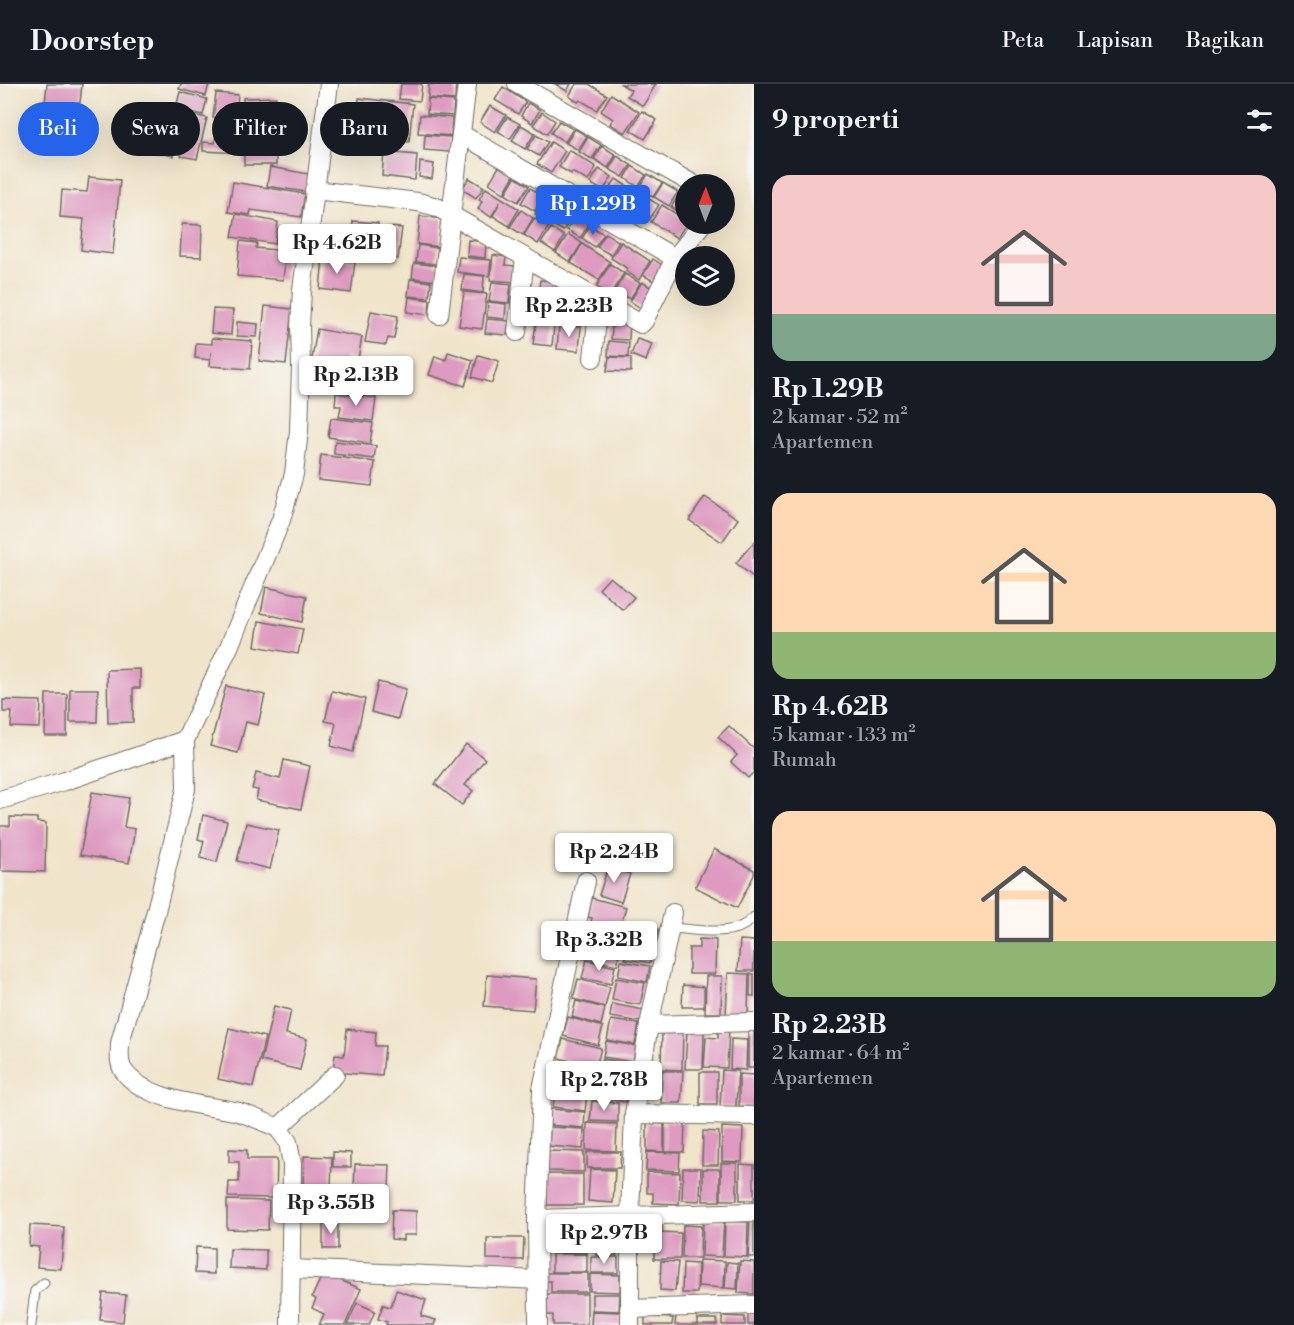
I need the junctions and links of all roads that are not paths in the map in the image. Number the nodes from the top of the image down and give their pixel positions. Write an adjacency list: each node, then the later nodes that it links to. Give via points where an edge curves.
1 (329, 84): 6 (street)
2 (467, 84): 4 (street)
3 (517, 84): 5 (street)
4 (461, 134): 7 (street); 11 (street)
5 (675, 174)
6 (314, 190): 7 (street, via 418,202); 16 (street, via 300,326 299,431 294,474 281,520 230,647)
7 (452, 214): 10 (street); 13 (street)
8 (694, 234): 9 (street)
9 (685, 246)
10 (525, 257): 12 (street); 14 (street)
11 (675, 258): 12 (street, via 641,324)
12 (599, 301): 15 (street)
13 (439, 315)
14 (517, 332)
15 (593, 358)
16 (185, 740): 17 (street); 26 (street, via 186,789 120,1042 120,1058 123,1069 135,1082 150,1090 183,1103 246,1115)
17 (0, 800)
18 (586, 881): 29 (street, via 542,1089)
19 (754, 917): 20 (lane, via 748,924 724,931)
20 (672, 921): 22 (street)
21 (754, 1022): 22 (street)
22 (650, 1024): 24 (street)
23 (335, 1075): 26 (street)
24 (634, 1114): 25 (street); 28 (street)
25 (754, 1116)
26 (278, 1128): 30 (street, via 288,1142 292,1164)
27 (754, 1212): 28 (street)
28 (630, 1214): 29 (street); 34 (street)
29 (537, 1219): 31 (street)
30 (292, 1269): 31 (street); 36 (street)
31 (538, 1280): 37 (street)
32 (44, 1283): 35 (lane, via 35,1291)
33 (754, 1305): 34 (street)
34 (629, 1317)
35 (31, 1325)
36 (290, 1325)
37 (538, 1325)

